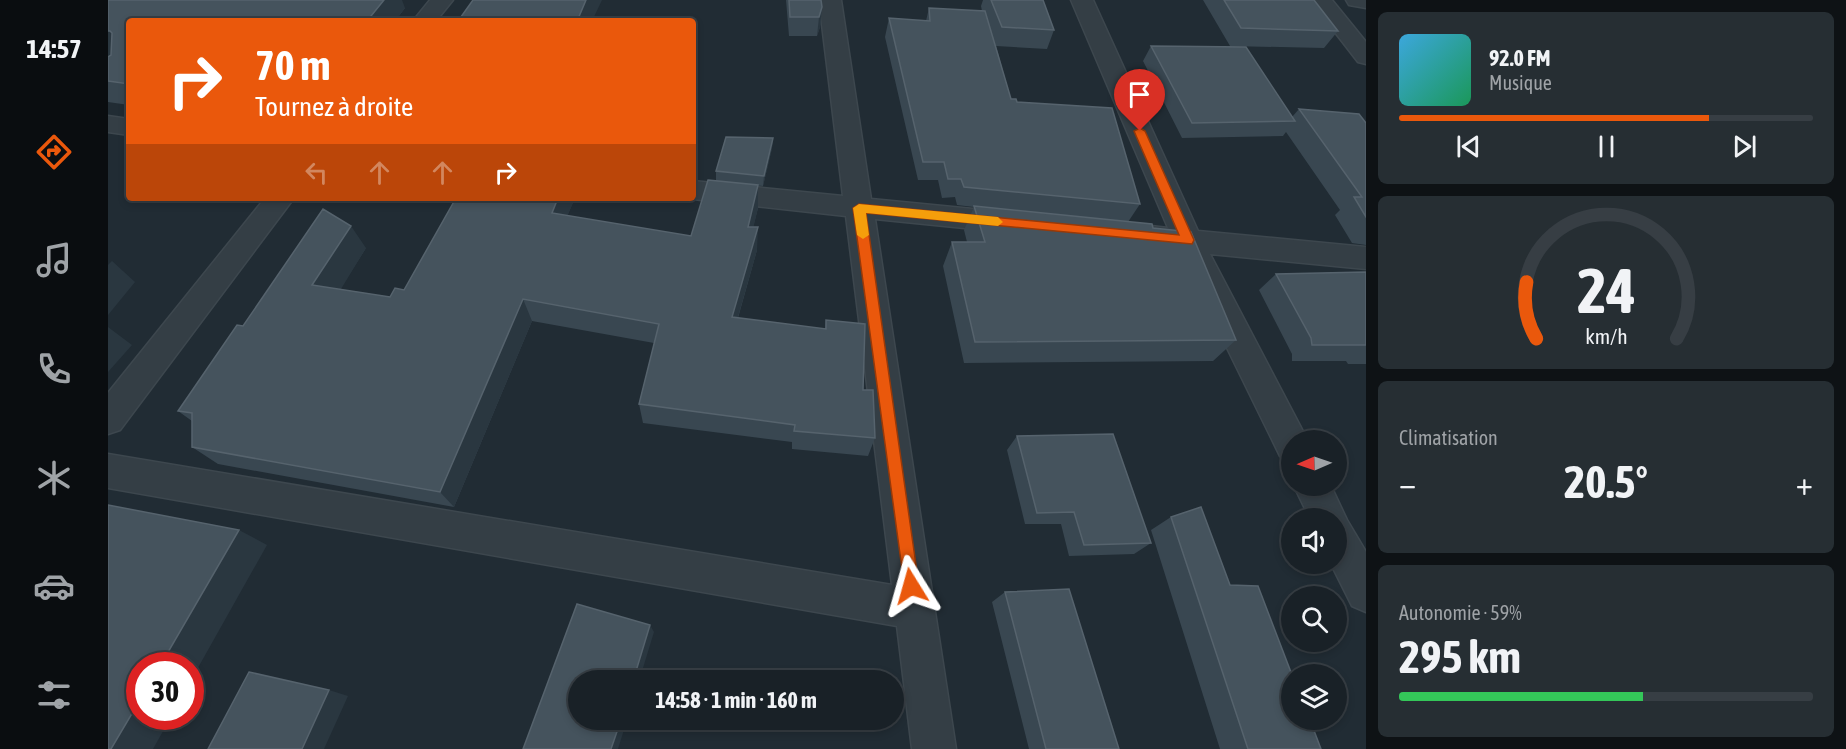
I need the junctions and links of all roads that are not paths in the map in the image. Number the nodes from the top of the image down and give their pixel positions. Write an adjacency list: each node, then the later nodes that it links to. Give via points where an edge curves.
1 (441, 0): 7 (street)
2 (830, 0): 13 (street)
3 (1082, 0): 16 (street)
4 (1321, 0): 8 (street)
5 (1357, 0): 6 (street)
6 (1366, 1)
7 (426, 18)
8 (1366, 57)
9 (108, 124): 10 (street)
10 (126, 127)
11 (696, 191): 13 (street)
12 (278, 201): 18 (street)
13 (859, 208): 14 (street); 23 (street)
14 (1035, 225)
15 (1129, 235): 16 (street)
16 (1188, 240): 17 (street); 19 (street)
17 (1366, 258)
18 (108, 419)
19 (1284, 430)
20 (108, 471): 23 (street)
21 (1347, 555): 22 (street)
22 (1366, 592)
23 (914, 609): 24 (street)
24 (934, 749)

